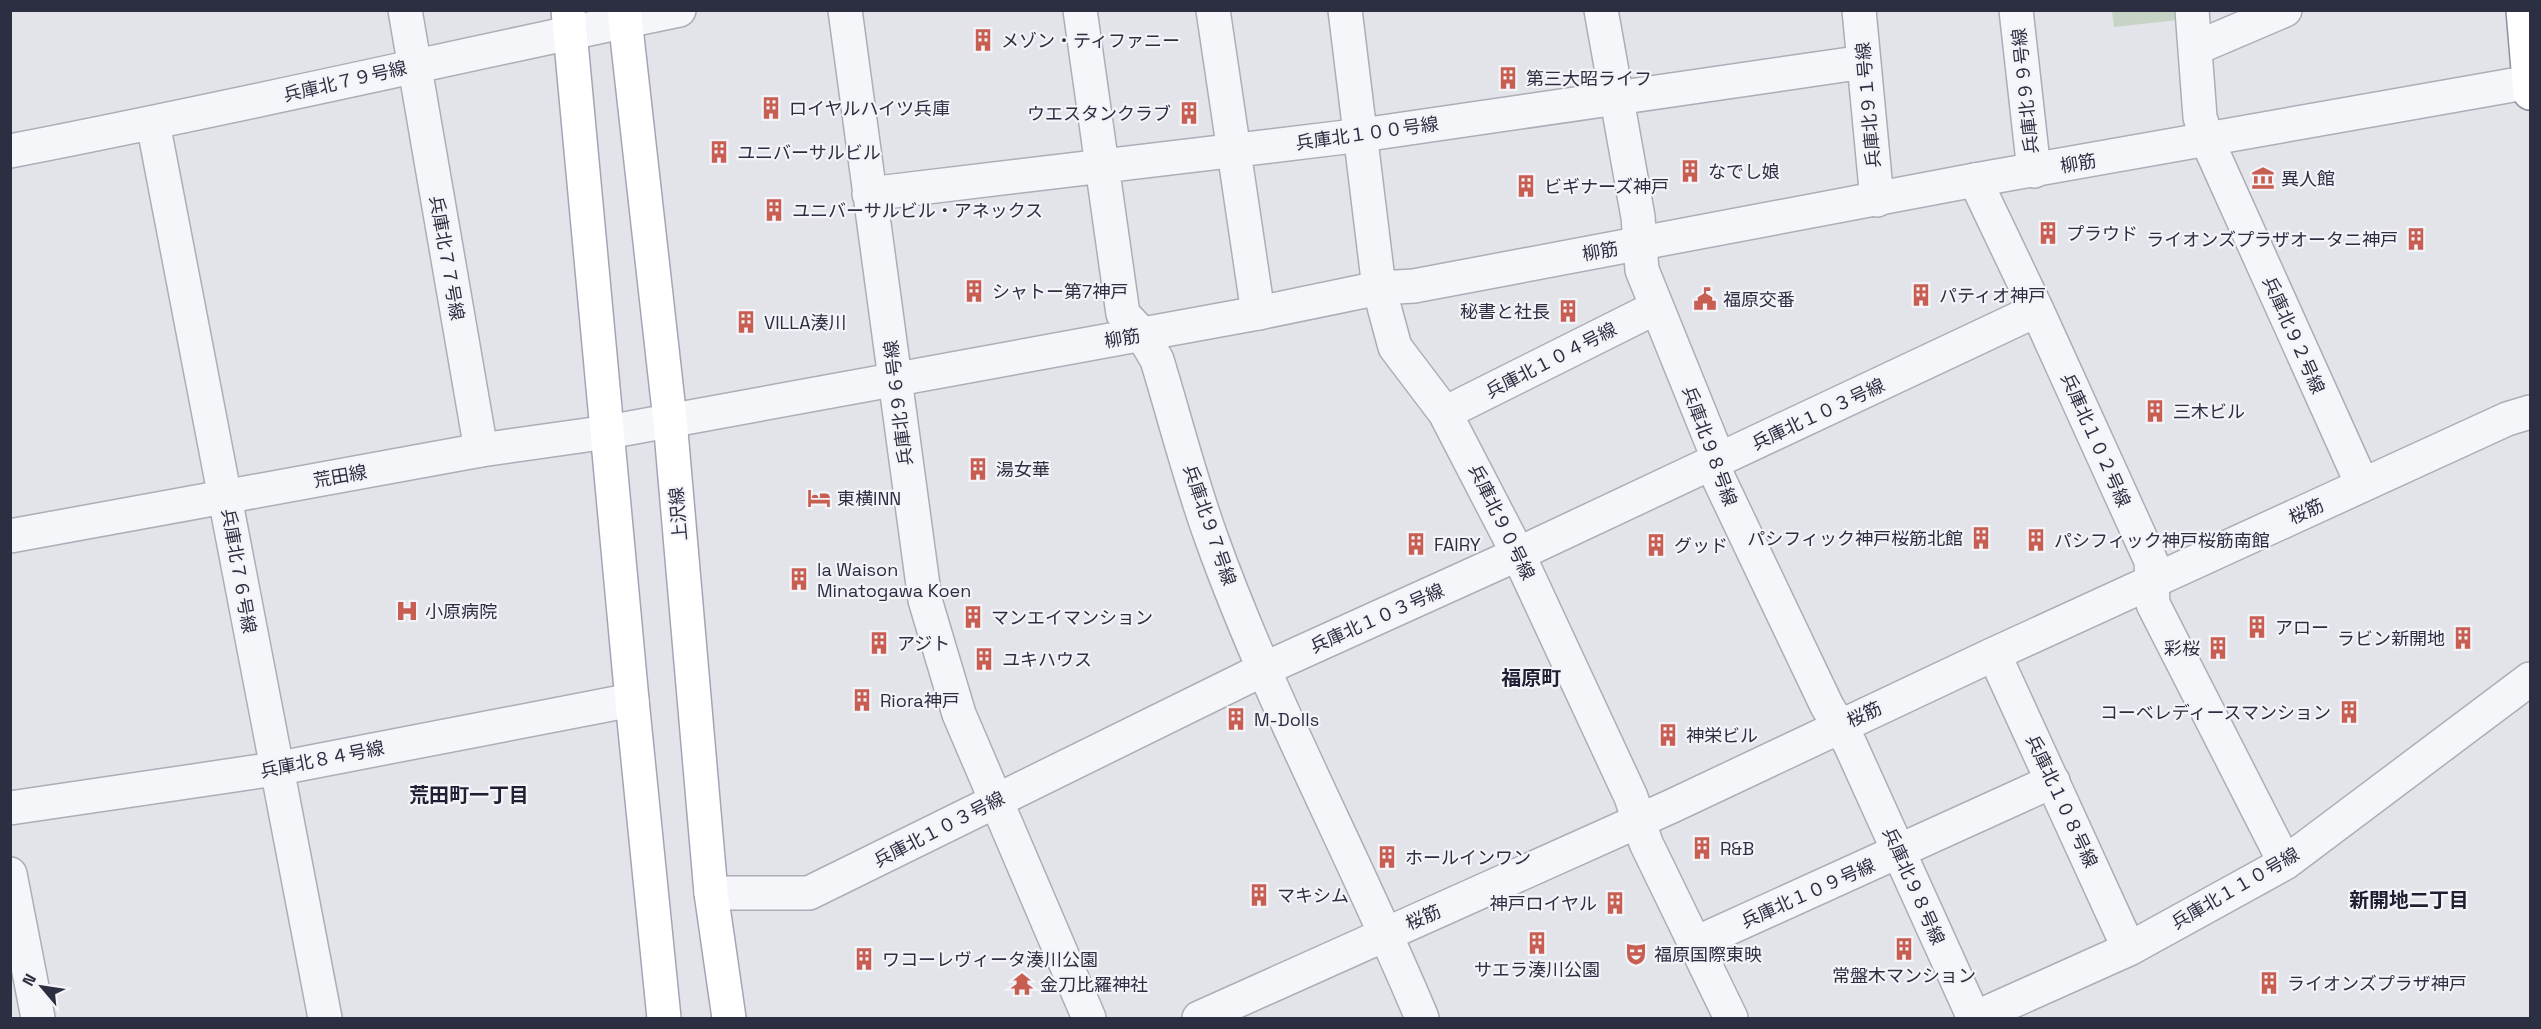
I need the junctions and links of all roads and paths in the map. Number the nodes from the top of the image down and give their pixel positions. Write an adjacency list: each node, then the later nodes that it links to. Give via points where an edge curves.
1 (405, 10): 17 (street, 兵庫北７７号線)
2 (679, 10): 13 (street, 兵庫北７９号線)
3 (845, 10): 29 (street, 兵庫北９６号線)
4 (1080, 10): 26 (street, 兵庫北９７号線)
5 (1213, 10): 25 (street)
6 (1345, 10): 22 (street, 兵庫北９０号線)
7 (1601, 10): 20 (street, 兵庫北９８号線)
8 (1859, 10): 16 (street, 兵庫北９１号線)
9 (2016, 10): 27 (street, 兵庫北９９号線)
10 (2192, 10): 15 (street, 兵庫北９２号線)
11 (2285, 10): 15 (street)
12 (2523, 10): 18 (main road)
13 (625, 17): 14 (street, 兵庫北７９号線); 40 (main road, 上沢線)
14 (569, 22): 17 (street, 兵庫北７９号線); 41 (main road)
15 (2196, 48): 23 (street, 兵庫北９２号線, via 2200,117)
16 (1864, 62): 20 (street, 兵庫北１００号線); 30 (street, 兵庫北９１号線)
17 (413, 65): 21 (street, 兵庫北７９号線); 42 (street, 兵庫北７７号線)
18 (2530, 82): 19 (main road); 23 (street, 柳筋)
19 (2530, 93)
20 (1616, 98): 22 (street, 兵庫北１００号線); 31 (street, 兵庫北９８号線)
21 (153, 123): 24 (street, 兵庫北７９号線); 45 (street, 兵庫北７６号線)
22 (1362, 135): 25 (street, 兵庫北１００号線); 32 (street, 兵庫北９０号線)
23 (2207, 140): 27 (street, 柳筋); 44 (street, 兵庫北９２号線)
24 (10, 151)
25 (1232, 151): 26 (street, 兵庫北１００号線); 35 (street)
26 (1102, 166): 29 (street, 兵庫北１００号線); 36 (street, 兵庫北９７号線, via 1123,314)
27 (2034, 171): 28 (street, 柳筋)
28 (1975, 180): 30 (street, 柳筋); 34 (street, 兵庫北１０２号線)
29 (868, 194): 37 (street, 兵庫北９６号線)
30 (1877, 200): 31 (street, 柳筋)
31 (1640, 244): 32 (street, 柳筋, via 1414,286); 33 (street, 兵庫北９８号線, via 1642,270)
32 (1379, 288): 35 (street, 柳筋); 39 (street, 兵庫北９０号線, via 1395,347)
33 (1657, 307): 39 (street, 兵庫北１０４号線); 43 (street, 兵庫北９８号線, via 1714,448)
34 (2037, 310): 43 (street, 兵庫北１０３号線); 48 (street, 兵庫北１０２号線, via 2151,561)
35 (1258, 313): 36 (street, 柳筋)
36 (1142, 334): 37 (street, 柳筋); 50 (street, 兵庫北９７号線, via 1157,360 1211,537)
37 (896, 380): 40 (street, 柳筋); 56 (street, 兵庫北９６号線, via 925,600 959,714)
38 (2530, 412): 44 (street, 桜筋)
39 (1444, 413): 47 (street, 兵庫北９０号線)
40 (670, 420): 41 (street, 荒田線); 62 (main road, 上沢線)
41 (608, 432): 42 (street, 荒田線); 52 (main road)
42 (481, 450): 45 (street, 荒田線)
43 (1715, 462): 47 (street, 兵庫北１０３号線); 53 (street, 兵庫北９８号線, via 1717,475)
44 (2361, 484): 48 (street, 桜筋)
45 (225, 496): 46 (street, 荒田線); 54 (street, 兵庫北７６号線)
46 (10, 536)
47 (1518, 554): 50 (street, 兵庫北１０３号線); 58 (street, 兵庫北９０号線)
48 (2152, 582): 49 (street, 桜筋); 60 (street, 兵庫北１０２号線, via 2153,604)
49 (1994, 654): 53 (street, 桜筋); 55 (street, 兵庫北１０８号線)
50 (1264, 669): 56 (street, 兵庫北１０３号線); 63 (street, 兵庫北９７号線)
51 (2530, 679): 60 (street, 兵庫北１１０号線)
52 (632, 700): 54 (street, 兵庫北８４号線); 68 (main road)
53 (1839, 726): 58 (street, 桜筋); 59 (street, 兵庫北９８号線)
54 (275, 769): 57 (street, 兵庫北８４号線); 67 (street, 兵庫北７６号線)
55 (2053, 781): 59 (street, 兵庫北１０９号線); 65 (street, 兵庫北１０８号線)
56 (994, 800): 62 (street, 兵庫北１０３号線, via 809,893); 70 (street, 兵庫北９６号線)
57 (10, 808)
58 (1639, 820): 63 (street, 桜筋); 64 (street, 兵庫北９０号線)
59 (1899, 851): 64 (street, 兵庫北１０９号線); 74 (street, 兵庫北９８号線)
60 (2285, 862): 65 (street, 兵庫北１１０号線)
61 (10, 874): 66 (street)
62 (711, 893): 69 (main road, 上沢線)
63 (1386, 933): 71 (street, 桜筋); 72 (street, 兵庫北９７号線)
64 (1694, 944): 73 (street, 兵庫北９０号線)
65 (2129, 949): 74 (street, 兵庫北１１０号線)
66 (38, 1018)
67 (325, 1018)
68 (664, 1018)
69 (729, 1018)
70 (1089, 1018)
71 (1199, 1018)
72 (1422, 1018)
73 (1731, 1018)
74 (1975, 1018)

